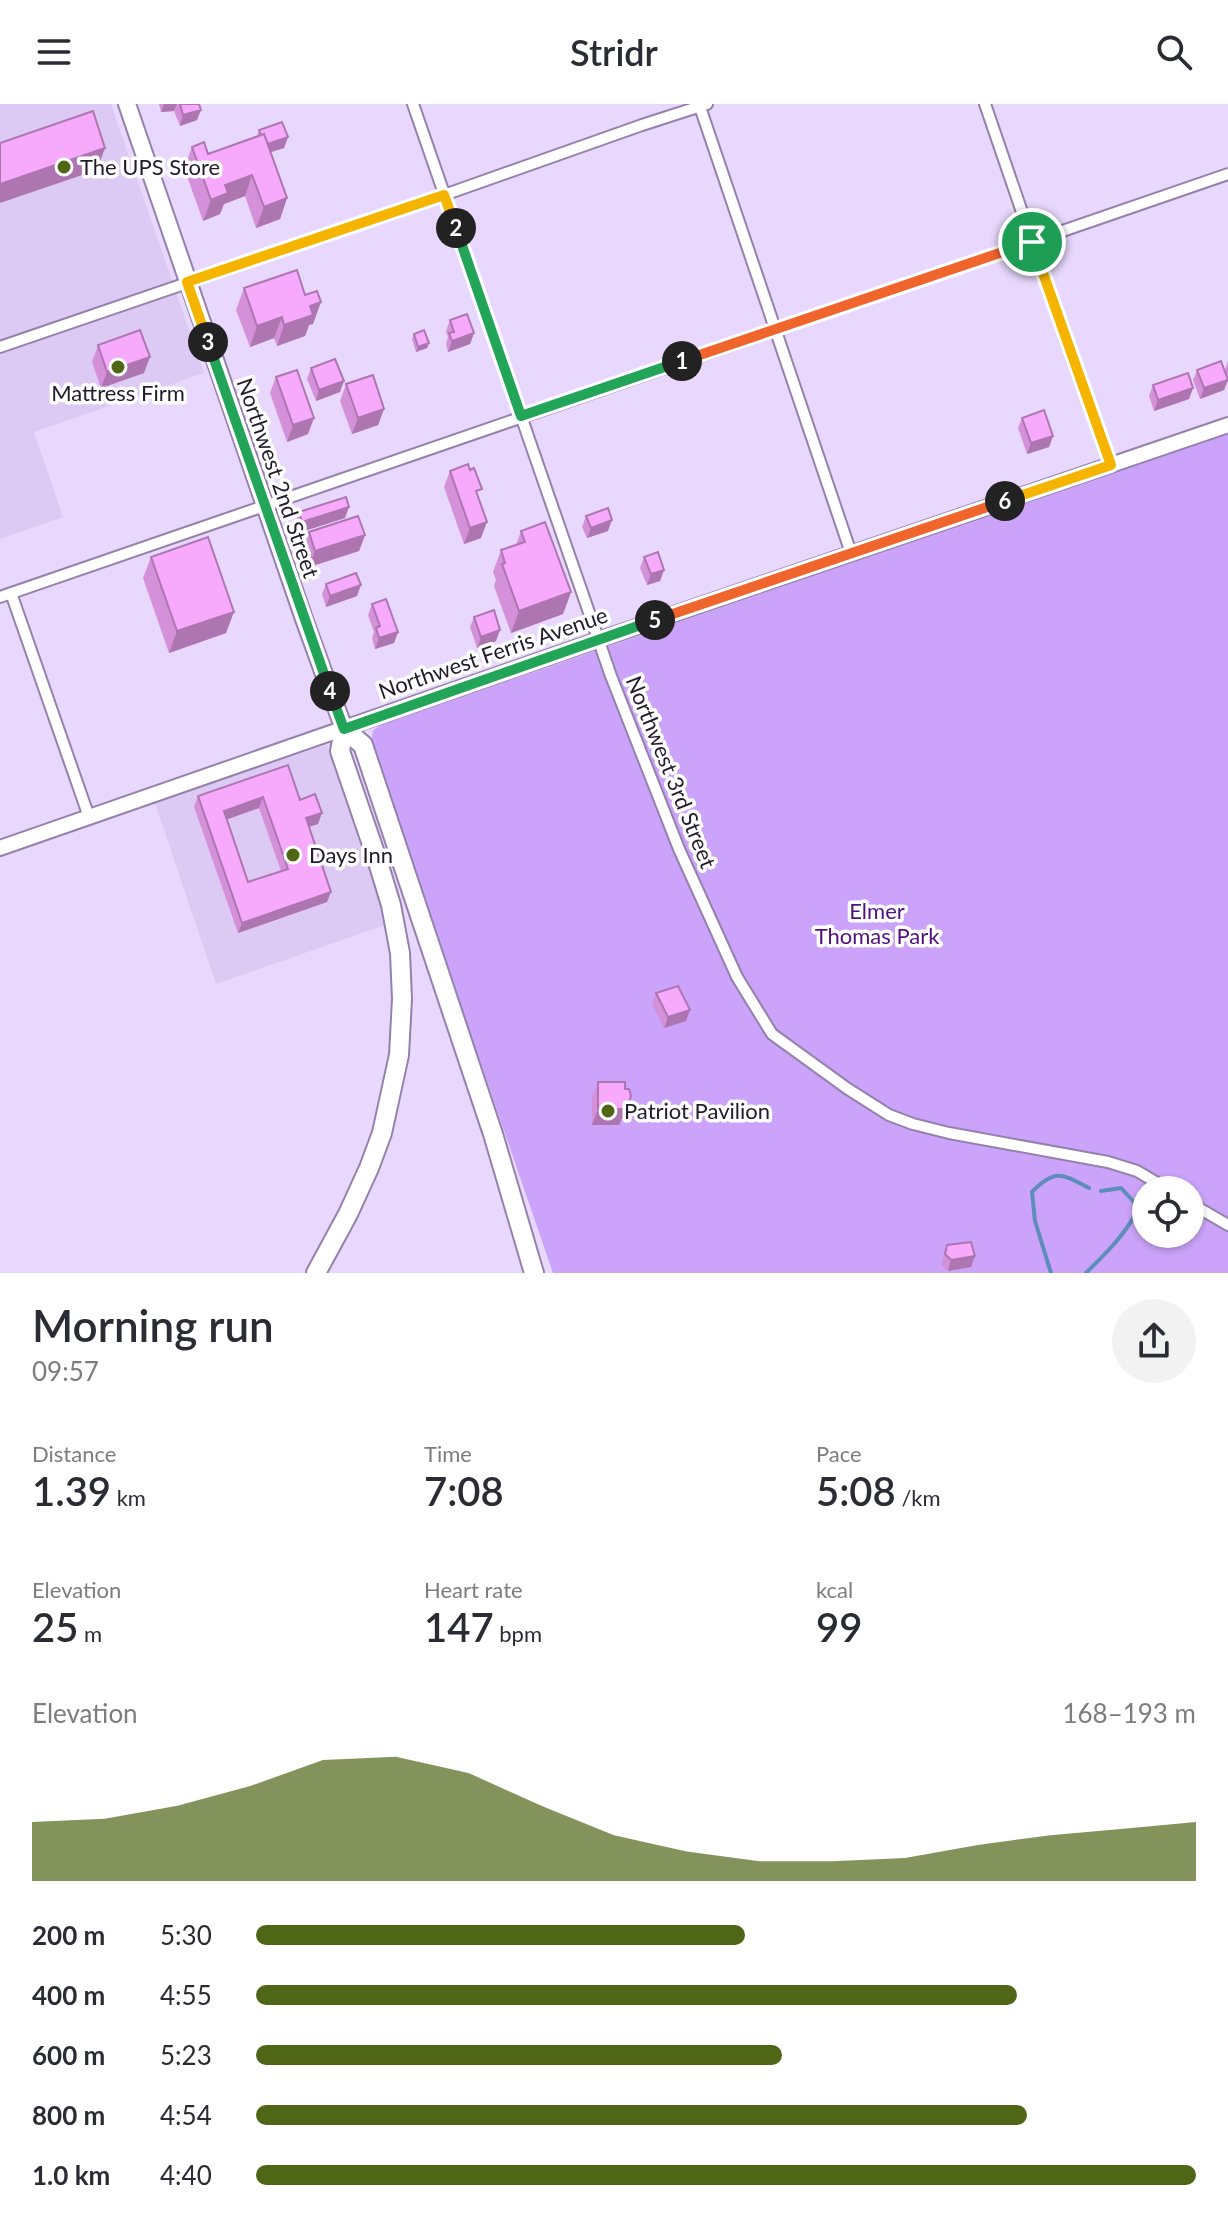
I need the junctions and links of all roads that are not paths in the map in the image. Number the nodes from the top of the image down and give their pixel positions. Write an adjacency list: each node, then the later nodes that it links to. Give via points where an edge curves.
1 (127, 104): 8 (main road, Northwest 2nd Street)
2 (413, 104): 6 (street, Northwest 3rd Street)
3 (985, 104): 7 (street)
4 (702, 105): 6 (street); 9 (street)
5 (1228, 174): 7 (street)
6 (444, 195): 8 (street); 11 (street, Northwest 3rd Street)
7 (1032, 242): 9 (street); 13 (street)
8 (187, 282): 10 (street); 14 (main road, Northwest 2nd Street)
9 (776, 328): 11 (street); 15 (street)
10 (0, 347)
11 (521, 416): 14 (street); 17 (street, Northwest 3rd Street)
12 (1228, 425): 13 (street, Northwest Ferris Avenue)
13 (1111, 465): 15 (street, Northwest Ferris Avenue)
14 (265, 504): 16 (street); 18 (main road, Northwest 2nd Street)
15 (851, 553): 17 (street, Northwest Ferris Avenue)
16 (5, 595): 19 (street)
17 (598, 640): 18 (street, Northwest Ferris Avenue); 21 (street, Northwest 3rd Street, via 679,849 737,977 772,1034 889,1115 949,1133 1108,1162)
18 (344, 729): 19 (street, Northwest Ferris Avenue); 23 (highway, via 363,745); 25 (highway, via 340,751 391,905 402,999 399,1055 382,1133)
19 (89, 817): 20 (street, Northwest Ferris Avenue)
20 (0, 848)
21 (1145, 1176)
22 (1204, 1211): 24 (street)
23 (518, 1222): 26 (highway); 27 (highway)
24 (1228, 1225)
25 (316, 1273)
26 (526, 1273)
27 (534, 1273)

